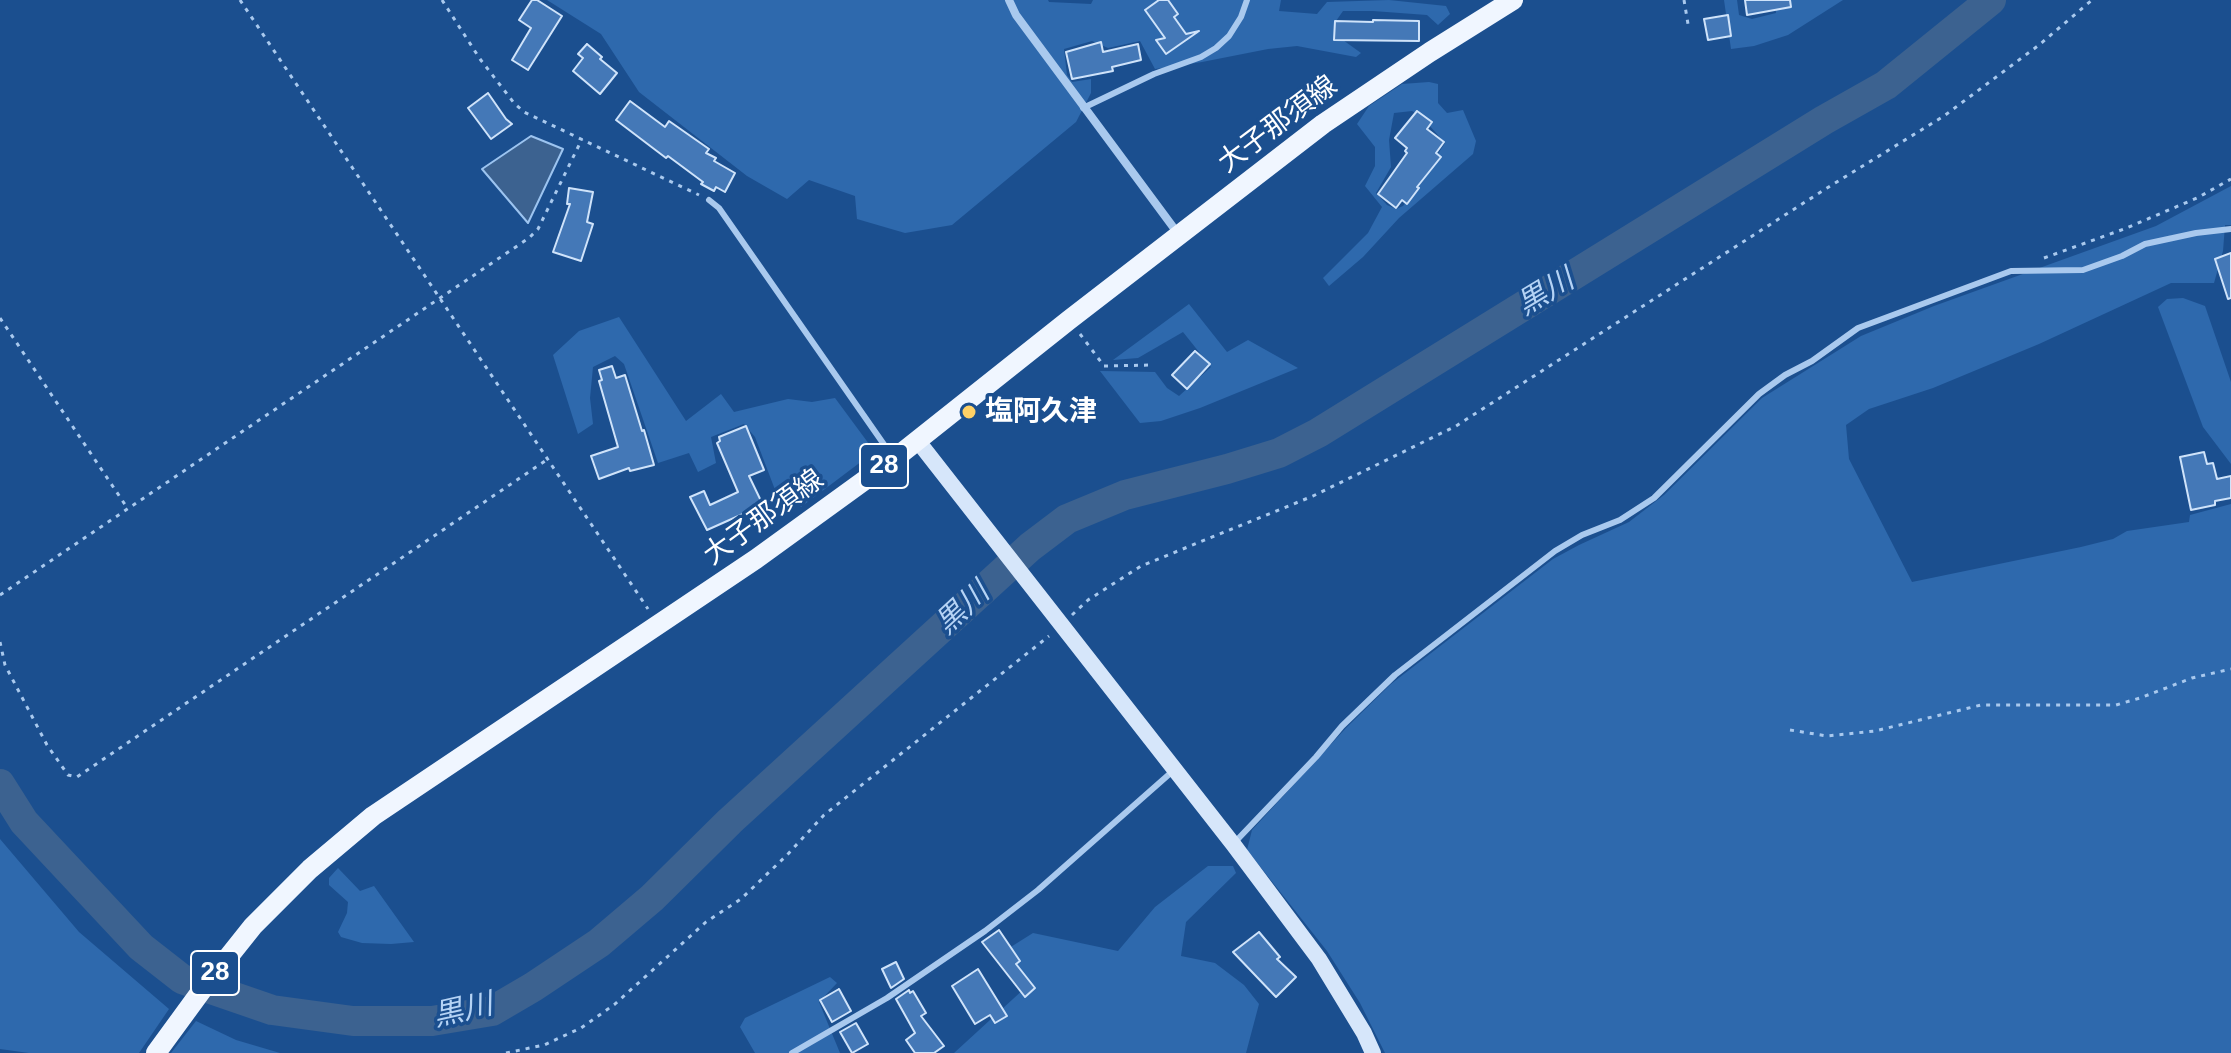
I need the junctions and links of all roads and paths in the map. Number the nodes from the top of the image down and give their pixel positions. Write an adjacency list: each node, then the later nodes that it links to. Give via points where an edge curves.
1 (240, 0): 16 (path)
2 (442, 0): 10 (path, via 514,103)
3 (1009, 0): 9 (street)
4 (1247, 0): 9 (lane, via 1229,36 1216,48)
5 (1513, 0): 14 (main road, 大子那須線 / 28, via 1323,124)
6 (1684, 0): 8 (path)
7 (2092, 0): 25 (path, via 1944,116 1456,426 1313,496 1141,566)
8 (1688, 24)
9 (1083, 108): 14 (street)
10 (582, 139): 12 (path); 16 (path, via 538,229)
11 (2231, 179): 15 (path, via 2124,229)
12 (709, 200): 22 (lane)
13 (2231, 229): 15 (lane, via 2145,244 2083,270)
14 (1179, 235): 18 (main road, 大子那須線 / 28)
15 (2011, 271): 31 (lane, via 1858,328 1759,394 1654,498 1555,551 1395,675)
16 (440, 299): 21 (path); 23 (path)
17 (0, 318): 23 (path)
18 (1069, 320): 19 (path, via 1104,366); 20 (main road, 大子那須線 / 28)
19 (1153, 365)
20 (917, 440): 22 (main road, 大子那須線 / 28); 25 (street)
21 (548, 459): 26 (path); 27 (path, via 77,777 68,775 47,745 5,665)
22 (894, 459): 26 (main road, 大子那須線 / 28)
23 (128, 509): 24 (path)
24 (0, 595)
25 (1059, 622): 30 (street); 33 (path, via 824,815 741,899 706,922 615,1004 544,1045)
26 (658, 625): 32 (main road, 大子那須線 / 28, via 373,816 300,878 253,926)
27 (0, 642)
28 (2231, 669): 29 (path, via 2116,705 1981,705 1875,731 1827,736)
29 (1790, 730)
30 (1174, 770): 31 (street); 34 (lane, via 985,931 863,1014)
31 (1233, 844): 35 (street, via 1319,959)
32 (156, 1053)
33 (506, 1053)
34 (792, 1053)
35 (1373, 1053)

